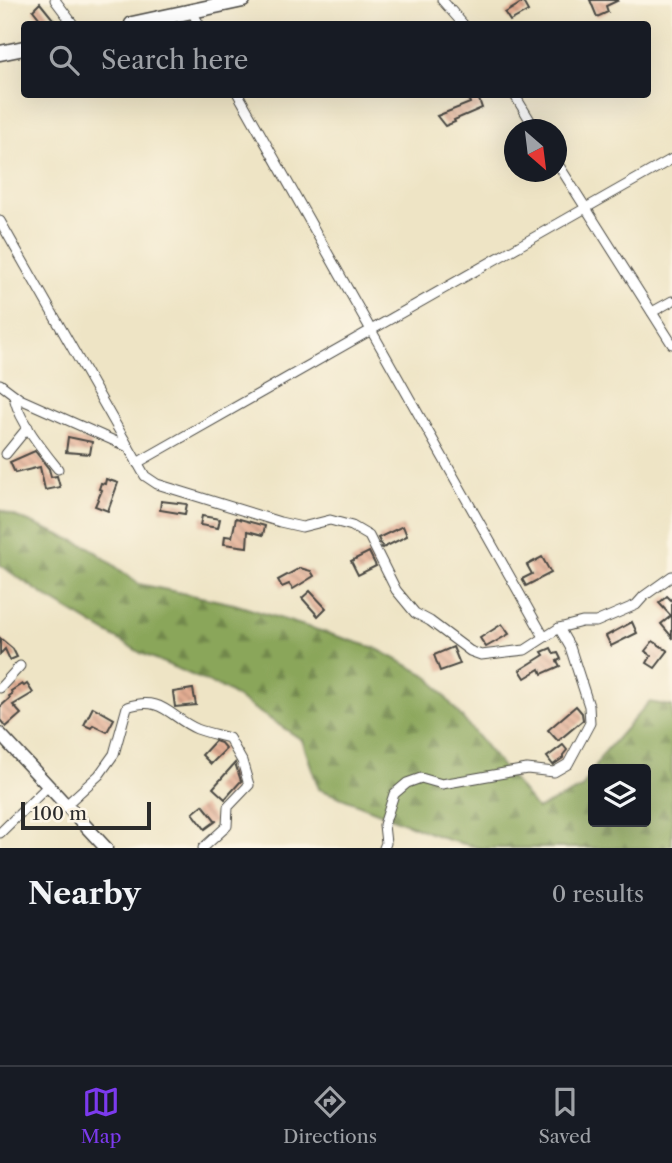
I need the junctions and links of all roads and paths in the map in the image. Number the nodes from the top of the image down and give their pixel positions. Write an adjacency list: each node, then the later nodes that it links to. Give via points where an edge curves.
1 (55, 0): 5 (street)
2 (243, 0): 4 (main road)
3 (442, 0): 7 (street)
4 (195, 18): 6 (main road)
5 (71, 21)
6 (164, 21)
7 (460, 21)
8 (21, 49): 9 (main road)
9 (0, 53)
10 (240, 98): 19 (street)
11 (516, 98): 12 (street)
12 (529, 119)
13 (672, 159): 15 (street)
14 (567, 178): 15 (street)
15 (586, 208): 18 (street); 19 (street)
16 (0, 221): 24 (street)
17 (672, 300): 18 (street)
18 (652, 312): 20 (street)
19 (370, 332): 26 (street); 30 (street)
20 (672, 344)
21 (0, 384): 22 (street)
22 (14, 395): 23 (street); 24 (street)
23 (28, 427): 25 (street); 27 (street)
24 (128, 447): 26 (street)
25 (6, 454)
26 (137, 463): 30 (street, via 157,484 279,522 302,527 330,520 361,531 369,536 396,590 415,613 470,651 511,653)
27 (58, 470)
28 (672, 576): 29 (street, via 636,605 596,622)
29 (559, 628): 30 (street); 39 (street, via 589,706 590,723 568,764 554,772 527,769 443,784 421,778 407,783 394,794 384,825)
30 (544, 637)
31 (20, 666): 32 (street)
32 (0, 688)
33 (0, 734): 34 (main road)
34 (48, 786): 35 (main road); 36 (street)
35 (66, 805): 37 (main road); 38 (street, via 114,754 127,707 140,702 160,705 195,729 229,738 242,761 249,785 228,807 228,827)
36 (0, 833)
37 (106, 848)
38 (203, 848)
39 (384, 848)

